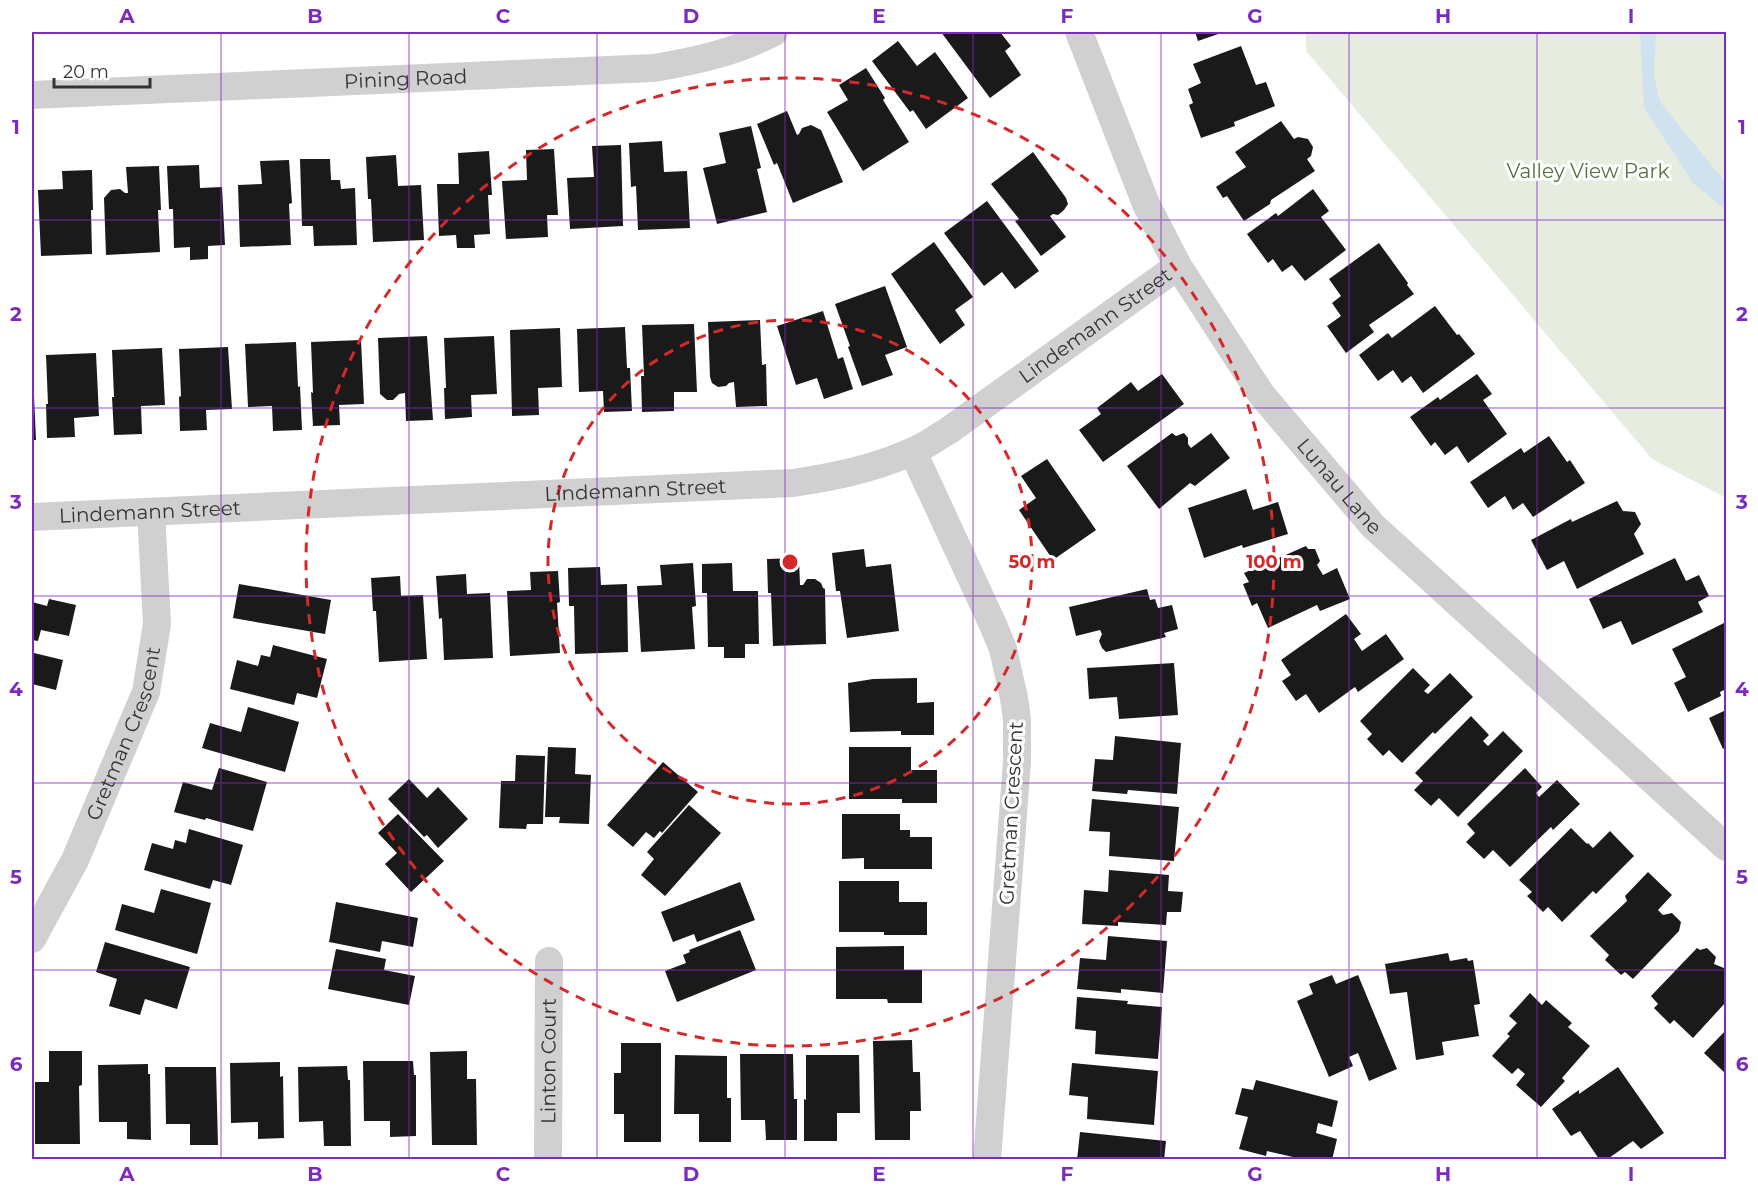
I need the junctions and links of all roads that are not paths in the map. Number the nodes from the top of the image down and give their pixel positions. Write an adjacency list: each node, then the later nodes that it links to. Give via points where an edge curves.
1 (774, 32): 3 (street, Pining Road, via 724,53 654,68)
2 (1079, 32): 4 (street, Lunau Lane, via 1146,204)
3 (32, 95)
4 (1178, 266): 5 (street, Lindemann Street); 8 (street, Lunau Lane, via 1261,394 1373,526)
5 (913, 452): 6 (street, Lindemann Street, via 845,474 793,483); 12 (street, Gretman Crescent, via 994,627 1009,673 1017,719)
6 (151, 512): 7 (street, Lindemann Street); 9 (street, Gretman Crescent, via 157,624 146,692 75,860)
7 (32, 517)
8 (1726, 847)
9 (32, 939)
10 (549, 961): 11 (street, Linton Court)
11 (548, 1160)
12 (987, 1160)

